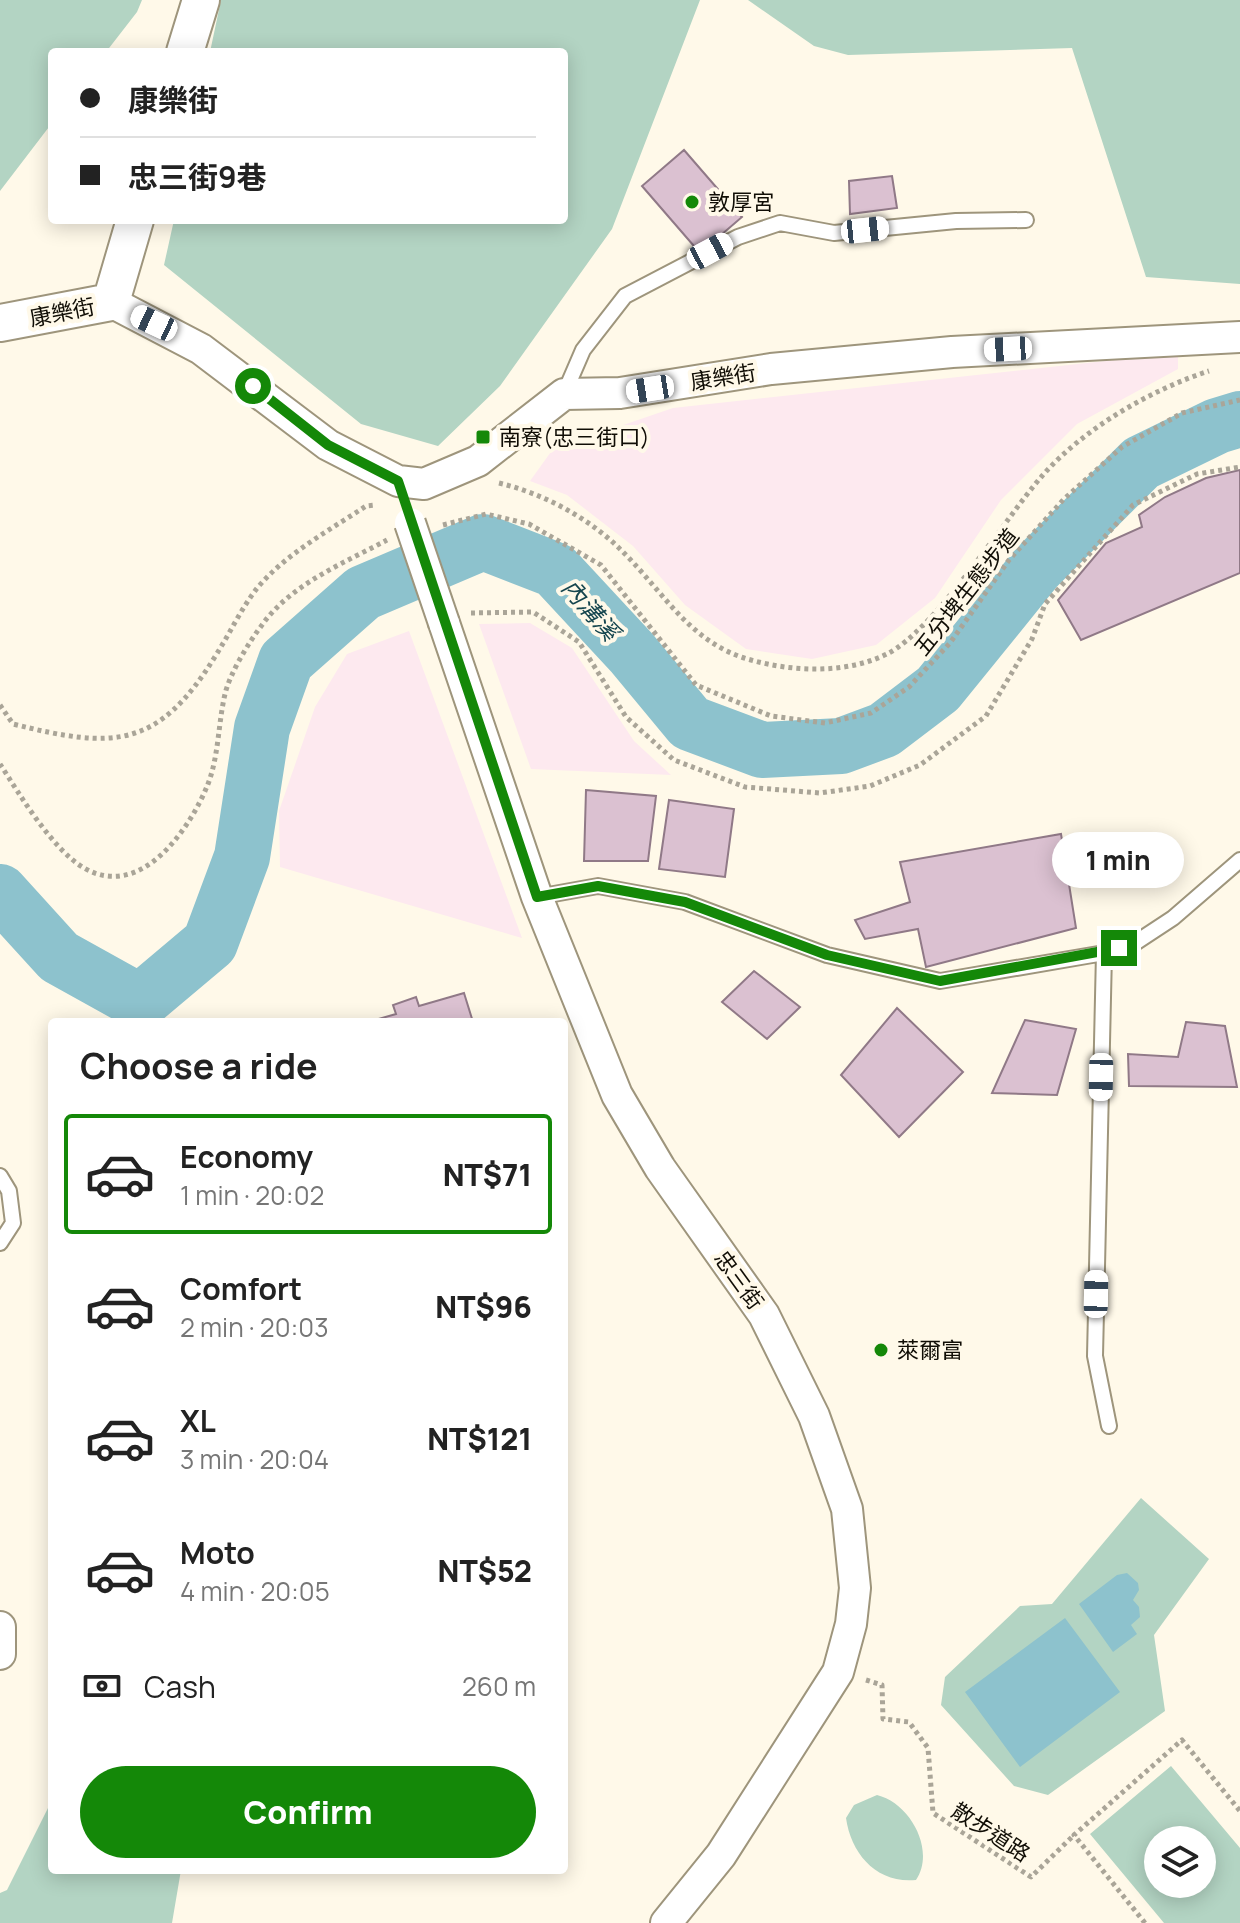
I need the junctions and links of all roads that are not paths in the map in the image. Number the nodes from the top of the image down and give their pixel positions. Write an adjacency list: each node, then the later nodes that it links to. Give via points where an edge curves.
1 (201, 0): 2 (street)
2 (186, 48)
3 (1026, 220): 8 (lane, via 834,233 780,223 738,237 625,296 583,350)
4 (134, 224): 5 (street)
5 (111, 302): 6 (street, 康樂街); 9 (street, 康樂街, via 201,349)
6 (0, 323)
7 (1240, 337): 8 (street, 康樂街, via 952,352 771,369 620,393)
8 (564, 394): 9 (street, via 478,461 424,484)
9 (409, 514): 11 (street, 忠三街, bridge)
10 (1240, 860): 12 (lane, via 1173,918 1135,943)
11 (537, 897): 12 (lane, via 598,886 685,902 827,955 940,981); 18 (street, 忠三街, via 617,1095 660,1168 764,1315 814,1416 847,1509 855,1588 838,1672 721,1855)
12 (1104, 953): 15 (lane, via 1095,1356)
13 (0, 1176): 14 (lane, via 9,1191 13,1223)
14 (0, 1243)
15 (1109, 1426)
16 (0, 1627): 17 (street)
17 (0, 1654)
18 (666, 1923)

